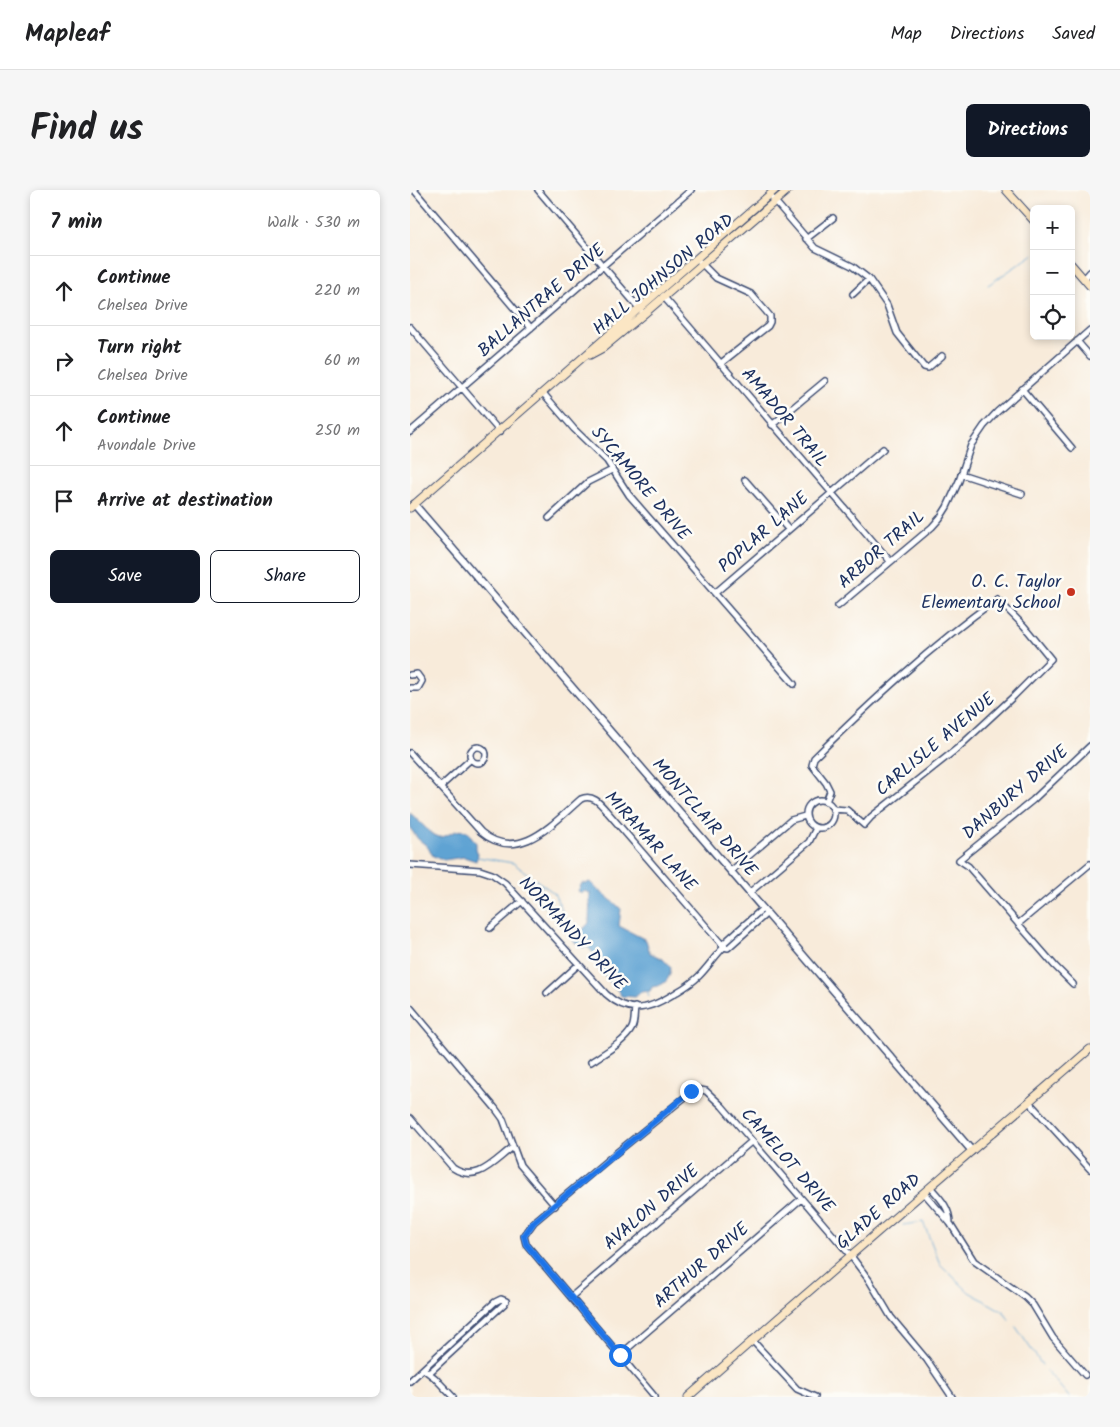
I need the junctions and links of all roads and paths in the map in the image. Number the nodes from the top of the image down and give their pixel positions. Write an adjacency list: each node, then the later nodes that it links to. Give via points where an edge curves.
1 (414, 190): 22 (street)
2 (538, 190): 12 (street)
3 (691, 190): 12 (street, BALLANTRAE DRIVE)
4 (788, 190): 7 (main road, HALL JOHNSON ROAD)
5 (1006, 190): 8 (main road)
6 (772, 193): 7 (street); 11 (main road, HALL JOHNSON ROAD)
7 (775, 201): 10 (street); 11 (main road, HALL JOHNSON ROAD)
8 (1030, 217)
9 (832, 218): 10 (street)
10 (806, 239): 15 (street)
11 (699, 261): 18 (main road, HALL JOHNSON ROAD); 27 (street, via 719,280 751,294 770,319 768,326)
12 (603, 266): 20 (street); 22 (street, BALLANTRAE DRIVE)
13 (1075, 269): 16 (main road)
14 (1090, 272): 16 (street)
15 (869, 279): 19 (street); 25 (street, via 887,305 897,333 926,368)
16 (1084, 279): 17 (main road)
17 (1090, 286)
18 (661, 294): 20 (main road, HALL JOHNSON ROAD); 27 (street, AMADOR TRAIL)
19 (853, 294)
20 (641, 311): 31 (main road, HALL JOHNSON ROAD, via 603,348 581,361)
21 (410, 327): 29 (street)
22 (531, 328): 29 (street, BALLANTRAE DRIVE)
23 (1090, 330): 24 (street, ARBOR TRAIL)
24 (1077, 342): 26 (street); 30 (street, ARBOR TRAIL)
25 (942, 356)
26 (1090, 356)
27 (720, 364): 32 (street, AMADOR TRAIL)
28 (825, 381): 32 (street)
29 (462, 388): 33 (street, BALLANTRAE DRIVE); 34 (street)
30 (1022, 389): 35 (street); 38 (street, ARBOR TRAIL, via 976,437)
31 (543, 393): 34 (main road, HALL JOHNSON ROAD); 37 (street, SYCAMORE DRIVE)
32 (772, 425): 40 (street, AMADOR TRAIL)
33 (410, 432)
34 (500, 432): 42 (main road, HALL JOHNSON ROAD)
35 (1072, 448)
36 (883, 449): 40 (street, POPLAR LANE)
37 (612, 470): 43 (street, via 588,482); 46 (street, SYCAMORE DRIVE, via 629,495)
38 (961, 474): 41 (street); 45 (street, ARBOR TRAIL, via 940,518)
39 (745, 480): 44 (street)
40 (830, 493): 44 (street, POPLAR LANE); 45 (street, AMADOR TRAIL)
41 (1022, 494)
42 (412, 506): 61 (street, MONTCLAIR DRIVE)
43 (549, 518)
44 (788, 529): 46 (street, POPLAR LANE)
45 (890, 562): 47 (street, ARBOR TRAIL)
46 (716, 593): 49 (street, SYCAMORE DRIVE)
47 (838, 606)
48 (410, 675): 50 (street, via 417,674 422,681 418,688)
49 (794, 684)
50 (410, 688)
51 (1090, 746): 65 (street, DANBURY DRIVE, via 1033,800 959,860 968,866)
52 (410, 753): 54 (street, MIRAMAR LANE)
53 (471, 759): 54 (street)
54 (440, 787): 67 (street, MIRAMAR LANE, via 487,837 501,844 519,844 534,838 586,796 593,798)
55 (826, 802): 56 (street); 56 (street, CARLISLE AVENUE, via 830,791 812,765 814,758 921,658 997,599 1051,659 959,748 864,825 847,810); 57 (street, via 812,803 807,807)
56 (833, 809): 58 (street, via 832,822 825,828)
57 (805, 816): 58 (street); 61 (street, via 791,820)
58 (816, 828): 62 (street, via 810,842)
59 (1090, 864): 65 (street)
60 (410, 866): 63 (street, NORMANDY DRIVE, via 480,870 505,882)
61 (731, 871): 62 (street, MONTCLAIR DRIVE)
62 (749, 893): 64 (street, MONTCLAIR DRIVE)
63 (522, 900): 66 (street); 68 (street, NORMANDY DRIVE)
64 (764, 912): 67 (street, NORMANDY DRIVE); 79 (street, MONTCLAIR DRIVE)
65 (1018, 924): 69 (street)
66 (490, 928)
67 (724, 945): 72 (street, NORMANDY DRIVE, via 699,976 686,986 653,1006)
68 (579, 964): 70 (street); 72 (street, NORMANDY DRIVE, via 612,999)
69 (1073, 984)
70 (547, 993)
71 (410, 1007): 78 (street, via 495,1108 503,1119)
72 (635, 1007): 74 (street, via 631,1031)
73 (1090, 1049): 75 (main road, GLADE ROAD)
74 (591, 1062)
75 (1029, 1102): 79 (main road, GLADE ROAD); 80 (street)
76 (410, 1118): 78 (street, via 461,1174 476,1174)
77 (752, 1141): 83 (street, CAMELOT DRIVE); 84 (street, CAMELOT DRIVE, via 706,1091 695,1089); 87 (street, AVALON DRIVE)
78 (513, 1147): 84 (street, via 520,1165)
79 (972, 1151): 81 (main road, GLADE ROAD)
80 (1090, 1169)
81 (930, 1188): 82 (main road, GLADE ROAD); 85 (street, via 949,1212)
82 (924, 1193): 85 (street); 86 (main road, GLADE ROAD)
83 (801, 1199): 86 (street, CAMELOT DRIVE); 89 (street, ARTHUR DRIVE)
84 (554, 1206): 87 (street, CAMELOT DRIVE, via 534,1222 525,1233 524,1241)
85 (950, 1224): 93 (street, via 974,1261 1033,1305 1053,1338)
86 (851, 1256): 88 (main road, GLADE ROAD); 99 (street, CAMELOT DRIVE)
87 (571, 1297): 89 (street)
88 (752, 1340): 95 (main road, GLADE ROAD); 98 (street, via 797,1389)
89 (620, 1355): 97 (street)
90 (430, 1362): 91 (street); 91 (street, via 496,1302 506,1301); 92 (street)
91 (435, 1367): 92 (street)
92 (426, 1371): 94 (street); 96 (street)
93 (1085, 1375)
94 (410, 1381)
95 (691, 1396)
96 (453, 1397)
97 (655, 1397)
98 (815, 1397)
99 (952, 1397)

